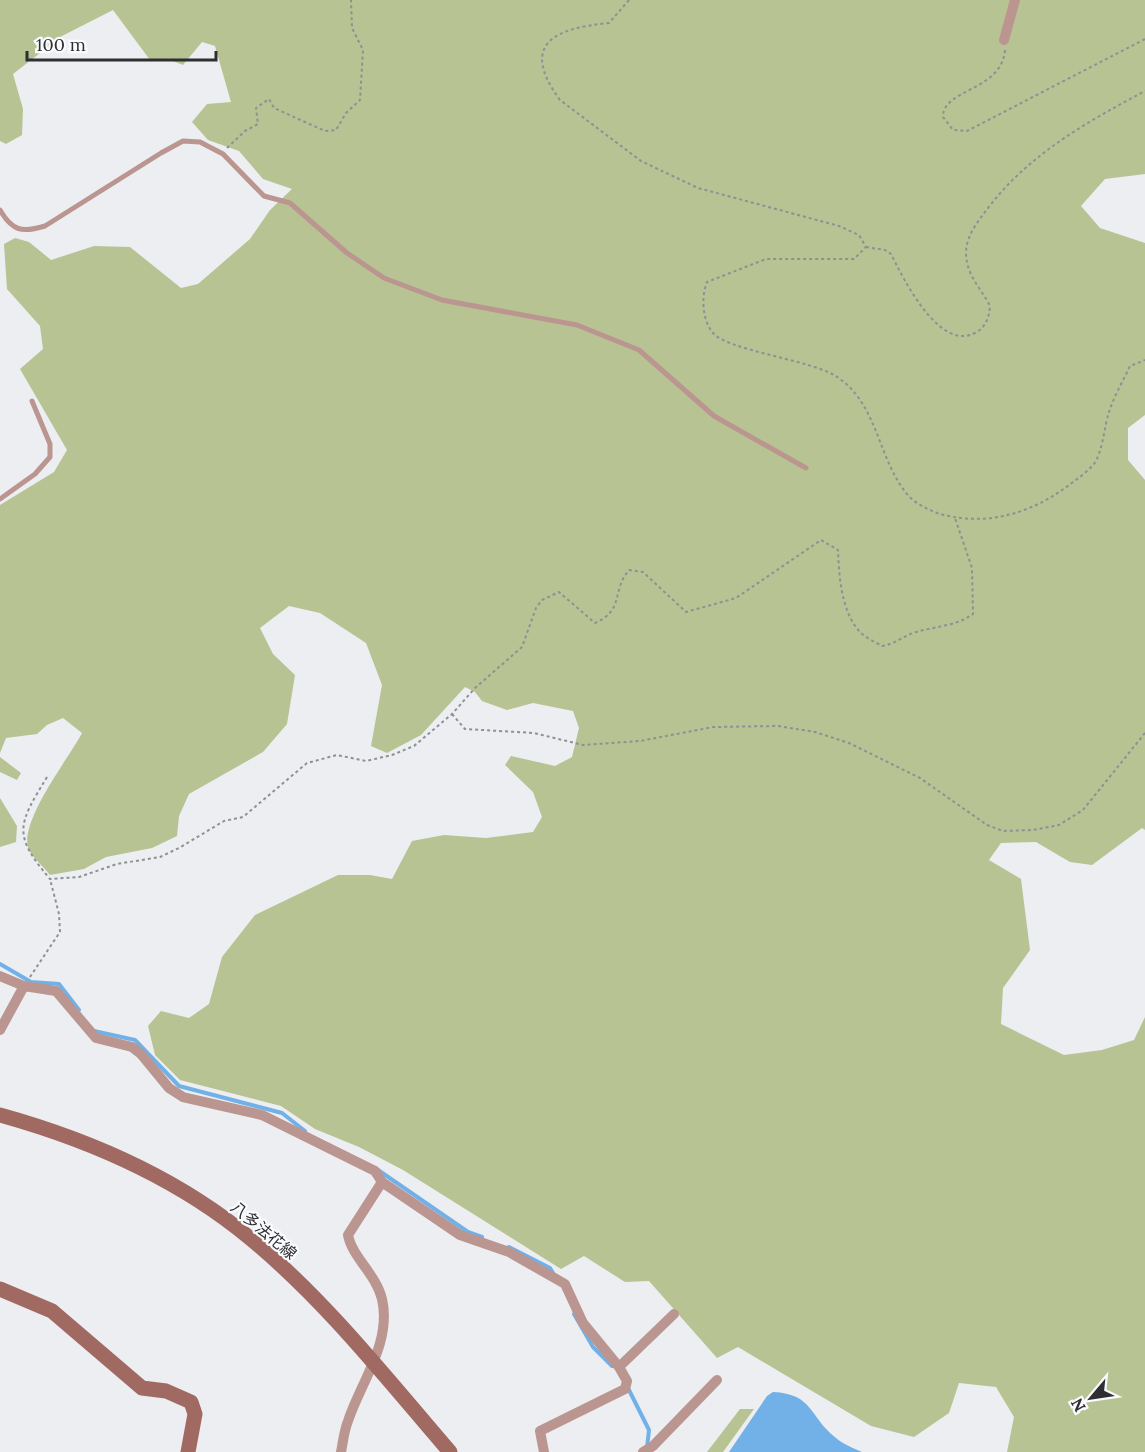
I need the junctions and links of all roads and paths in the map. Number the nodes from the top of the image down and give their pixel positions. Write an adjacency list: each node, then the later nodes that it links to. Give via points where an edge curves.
1 (351, 0): 7 (path, via 352,28 363,50 360,100 336,130 325,131 274,108 269,99 256,108 258,124 231,143)
2 (629, 0): 9 (path, via 609,23 576,26 547,43 542,56 550,87 560,100 642,161 698,188 839,226 859,235)
3 (1015, 0): 5 (street)
4 (1145, 39): 5 (path, via 967,131 953,130 943,117 945,107 1000,70 1005,59)
5 (1004, 40)
6 (1145, 91): 9 (path, via 1039,156 1001,190 976,224 966,250 967,265 990,306 986,323 972,335 956,335 928,316 891,254)
7 (223, 154): 8 (lane, via 200,142 183,141 45,226 27,232 12,226); 12 (lane, via 264,196 290,203 347,253 384,278 442,300 577,325 639,350 714,416)
8 (0, 210)
9 (866, 247): 14 (path, via 854,259 766,259 721,275 707,282 702,293 706,321 714,334 727,342 834,375 857,395 870,416 907,495 925,509)
10 (1145, 360): 14 (path, via 1130,366 1109,410 1095,462 1089,470 1056,496 1019,512 983,520)
11 (32, 400): 13 (lane, via 50,444 50,457 35,474)
12 (806, 468)
13 (0, 498)
14 (955, 518): 15 (path, via 972,568 973,614 963,622 912,633 893,645 882,646 860,633 852,621 840,581 838,550 821,540 736,598 686,612 643,572 629,570 613,612 595,623 559,592 542,600 522,647)
15 (452, 714): 16 (path, via 465,729 534,733 583,745 640,741 713,727 778,726 815,732 849,743 920,778 987,825 1004,831 1059,825 1083,810); 18 (path, via 414,746 392,755 366,761 337,755 307,764 243,817 224,821 160,857 117,864 79,877)
16 (1145, 733)
17 (47, 777): 18 (path, via 23,826 24,844)
18 (50, 879): 20 (path, via 60,932)
19 (0, 976): 20 (street)
20 (24, 986): 21 (street); 23 (street, via 61,994 96,1038 132,1047 169,1088 183,1097 262,1114 375,1171)
21 (0, 1030)
22 (0, 1115): 26 (main road, 八多法花線, via 109,1151 194,1198 258,1246 306,1290)
23 (381, 1182): 26 (street, via 348,1235 350,1246 369,1269 381,1298 384,1328); 27 (street, via 460,1235 509,1252 565,1284 583,1323)
24 (0, 1289): 29 (main road, via 52,1311 142,1388 166,1391 191,1402 195,1414)
25 (674, 1314): 27 (street)
26 (373, 1362): 30 (street, via 347,1422); 31 (main road, 八多法花線)
27 (619, 1366): 32 (street, via 627,1381 625,1389 540,1431)
28 (717, 1380): 33 (street)
29 (188, 1452)
30 (340, 1452)
31 (450, 1452)
32 (544, 1452)
33 (643, 1452)

